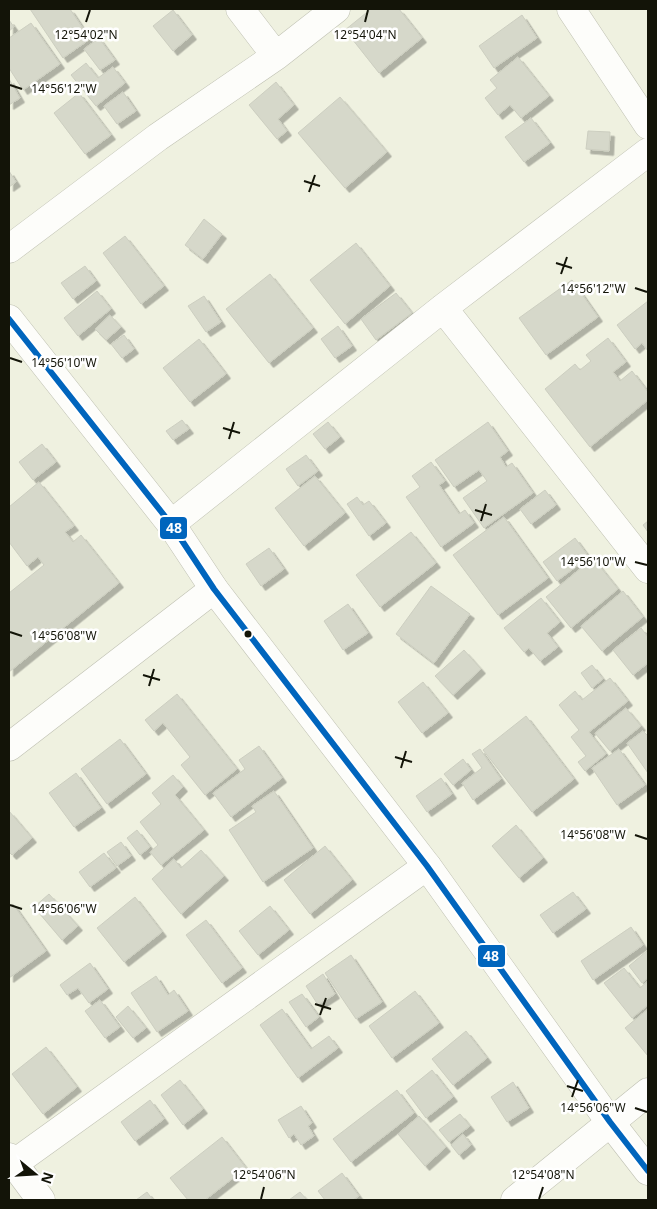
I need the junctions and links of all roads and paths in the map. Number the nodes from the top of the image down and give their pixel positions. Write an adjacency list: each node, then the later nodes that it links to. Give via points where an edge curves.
1 (240, 9): 4 (street)
2 (336, 9): 4 (street)
3 (571, 9): 5 (street)
4 (276, 56): 7 (street, via 158,137)
5 (648, 124)
6 (648, 152): 8 (street)
7 (9, 249)
8 (444, 308): 10 (street); 11 (street)
9 (9, 319): 10 (street)
10 (171, 524): 12 (street)
11 (648, 569)
12 (214, 588): 13 (street); 14 (street)
13 (9, 747)
14 (427, 866): 16 (street); 17 (street)
15 (648, 1092): 16 (street)
16 (610, 1122): 18 (street); 20 (street)
17 (10, 1162): 19 (street)
18 (648, 1171)
19 (41, 1200)
20 (515, 1200)

